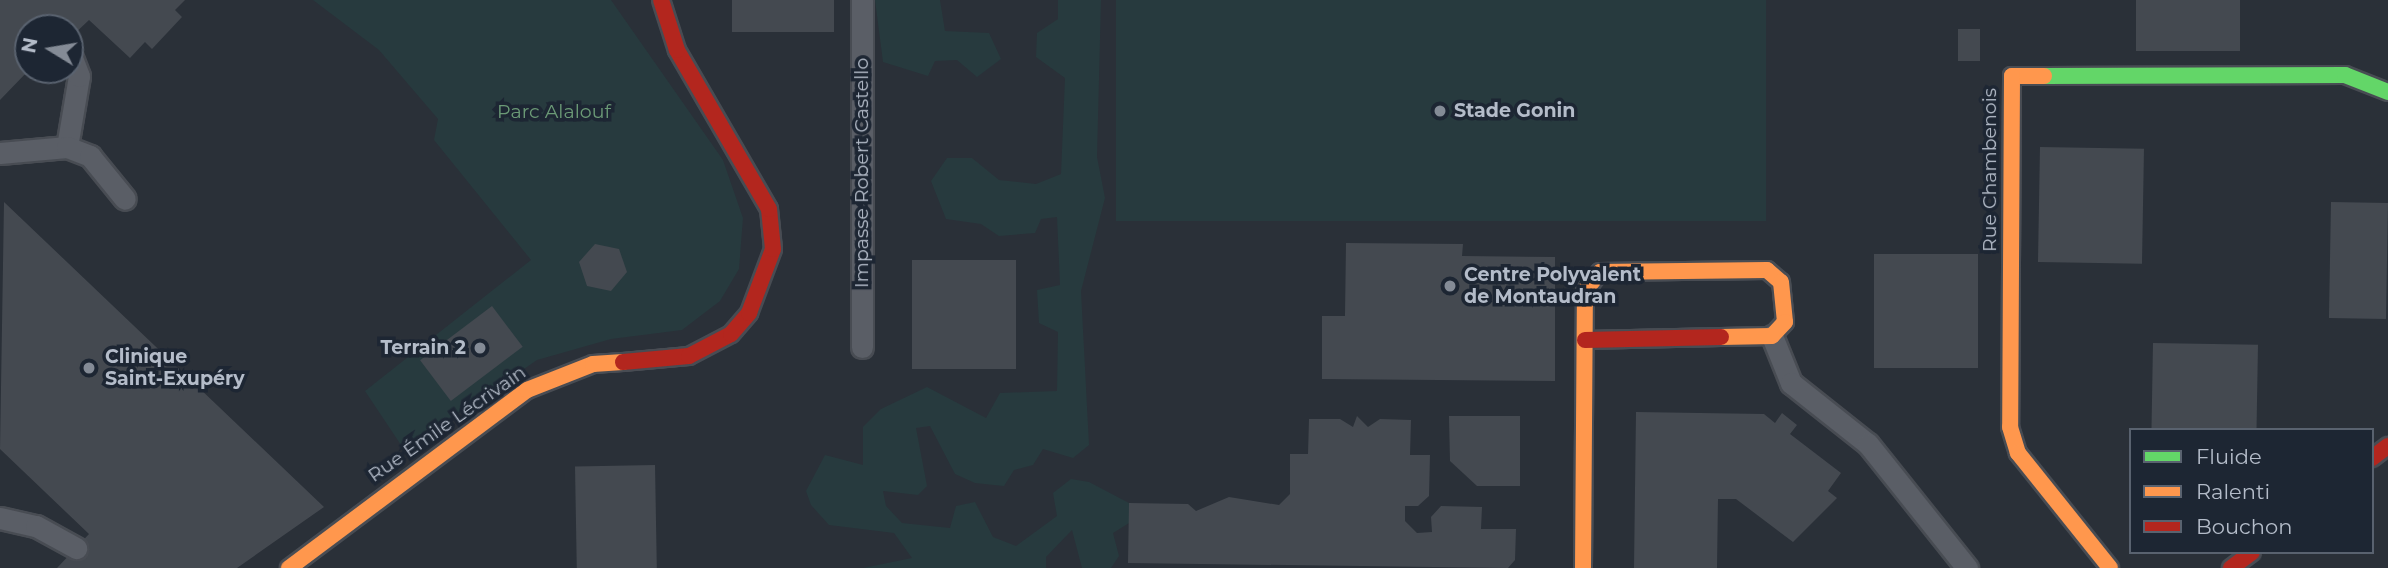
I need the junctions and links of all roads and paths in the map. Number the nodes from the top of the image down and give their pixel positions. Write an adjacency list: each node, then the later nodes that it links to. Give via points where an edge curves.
1 (661, 0): 14 (street, Rue Émile Lécrivain, via 677,50 769,209 773,249 749,313 731,334 689,356 593,364 527,390)
2 (862, 0): 10 (lane, Impasse Robert Castello)
3 (78, 84): 5 (lane)
4 (2388, 92): 17 (street, Rue Chambenois, via 2345,75 2012,76 2010,427 2018,453)
5 (67, 147): 6 (lane); 7 (lane, via 90,156)
6 (0, 153)
7 (125, 199)
8 (1772, 336): 9 (street); 9 (street, via 1784,322 1785,301 1780,282 1767,270 1600,272 1585,291); 16 (lane, via 1791,383 1868,443)
9 (1586, 340): 15 (street)
10 (862, 347)
11 (0, 519): 12 (lane, via 36,526)
12 (76, 548)
13 (2249, 554): 18 (street)
14 (289, 568)
15 (1583, 568)
16 (1967, 568)
17 (2110, 568)
18 (2231, 568)

